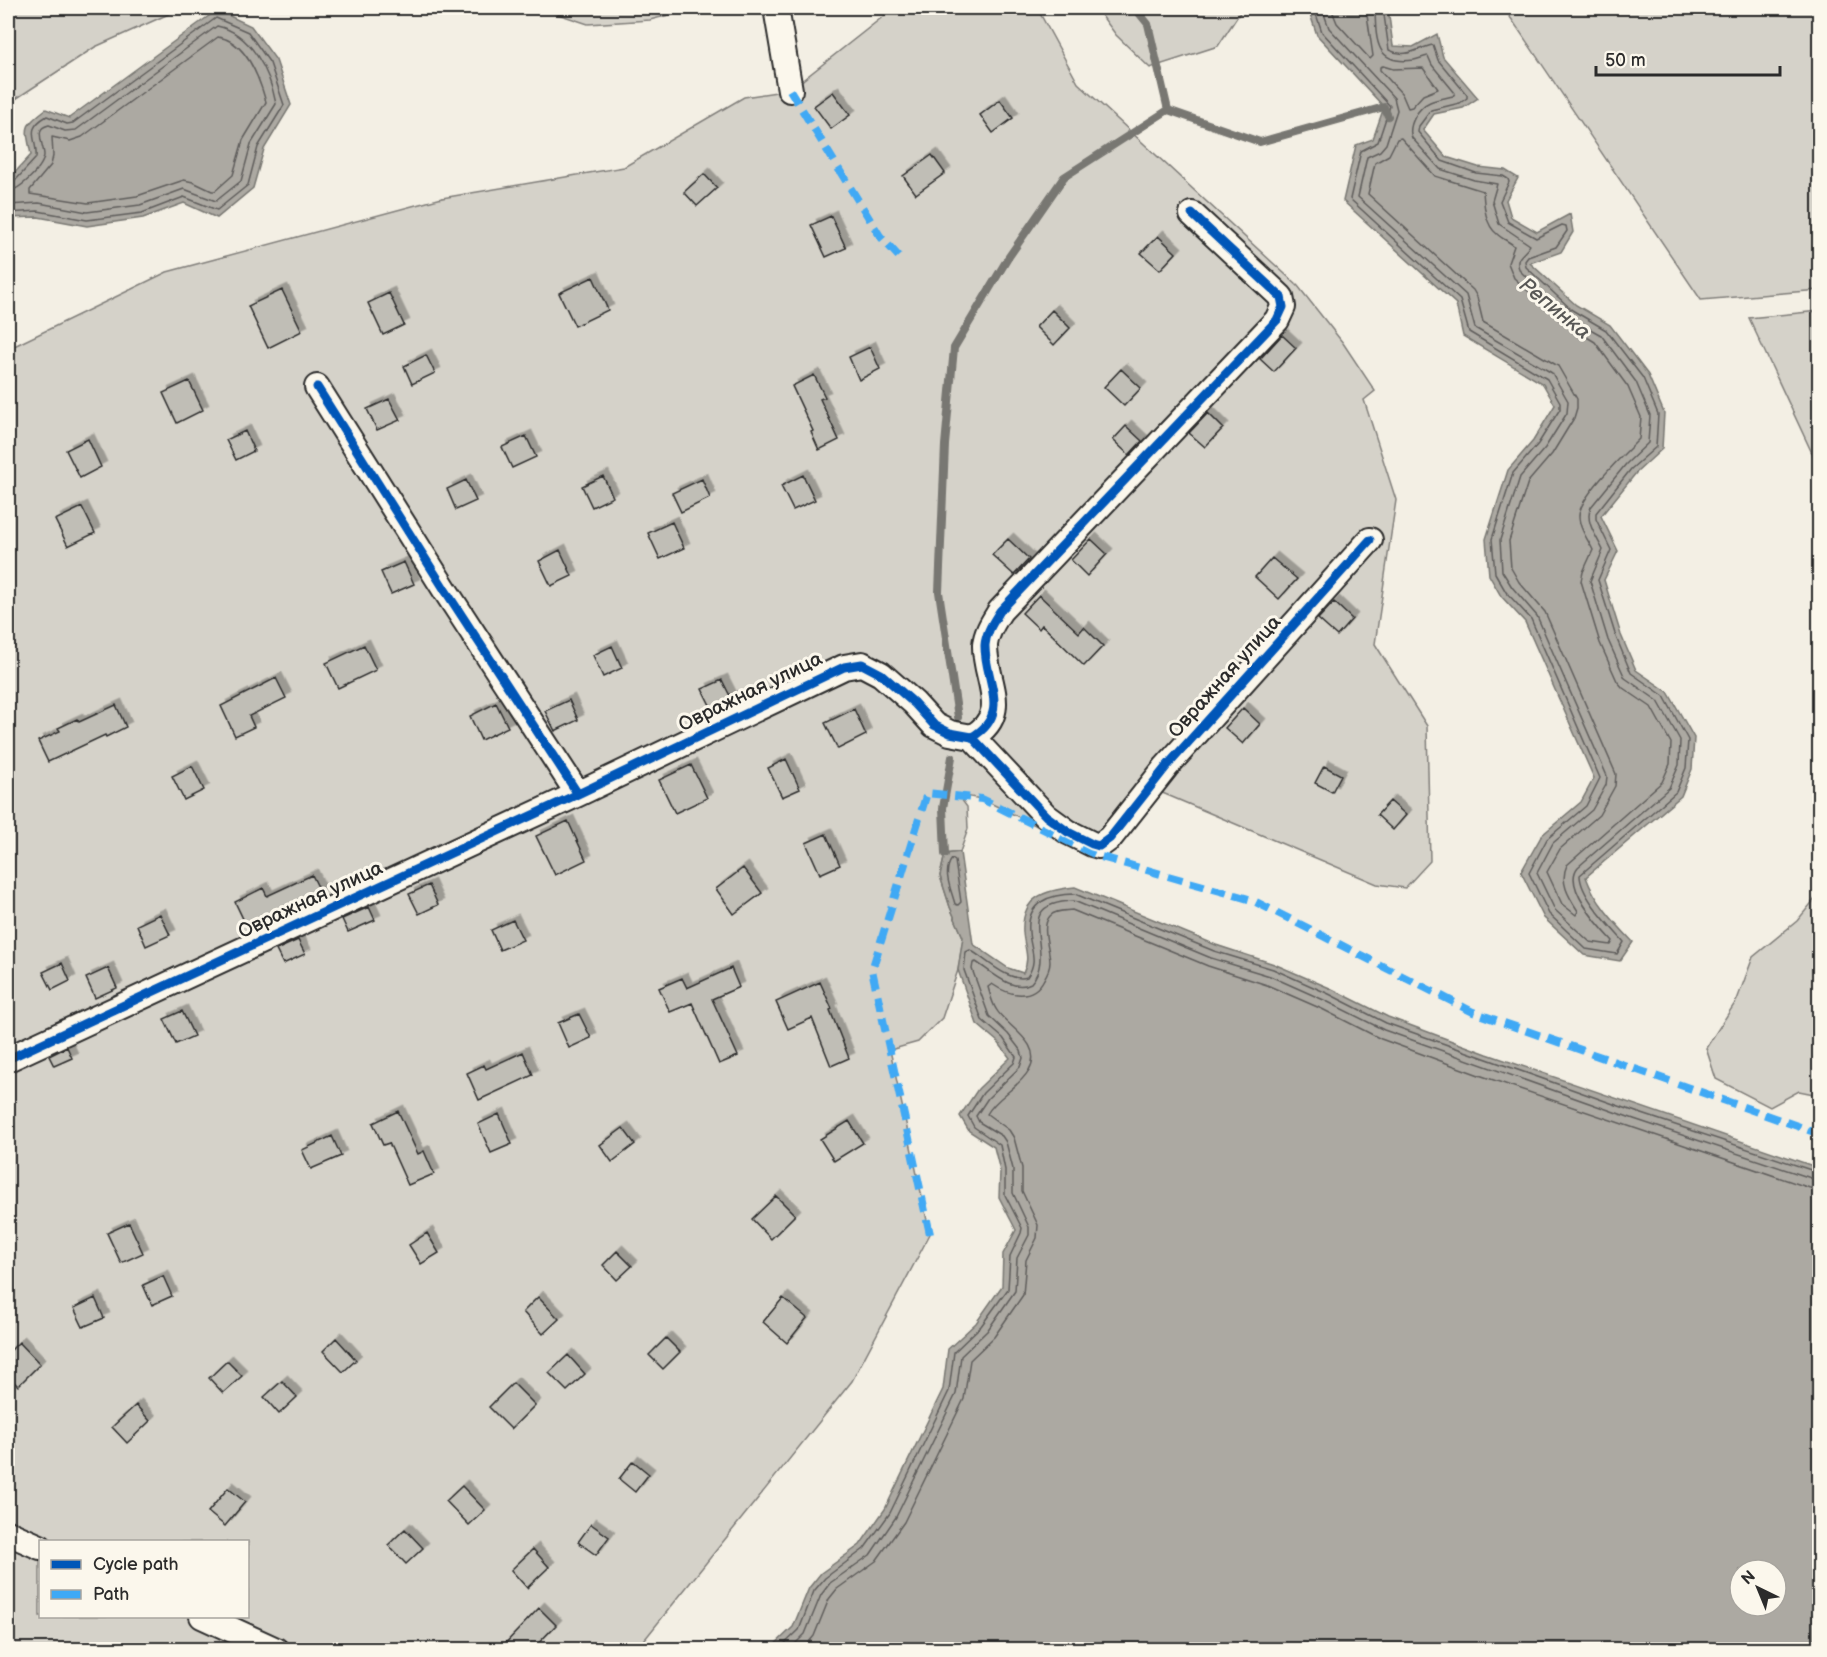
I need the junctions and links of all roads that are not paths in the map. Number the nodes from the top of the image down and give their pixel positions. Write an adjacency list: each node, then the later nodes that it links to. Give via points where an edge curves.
1 (776, 8): 2 (street)
2 (790, 90)
3 (1192, 214): 6 (street, via 1281,297 1283,307 1277,320 1000,611 985,643 995,703 992,718 984,730)
4 (317, 387): 7 (street)
5 (1370, 540): 6 (street, Овражная улица, via 1102,844 1092,844 1068,832 1046,816)
6 (972, 737): 7 (street, Овражная улица, via 934,725 898,688 862,664 844,667 808,683)
7 (578, 794): 8 (street, Овражная улица)
8 (8, 1059)
9 (8, 1533): 10 (street)
10 (39, 1547)
11 (204, 1618): 12 (street)
12 (276, 1650)

